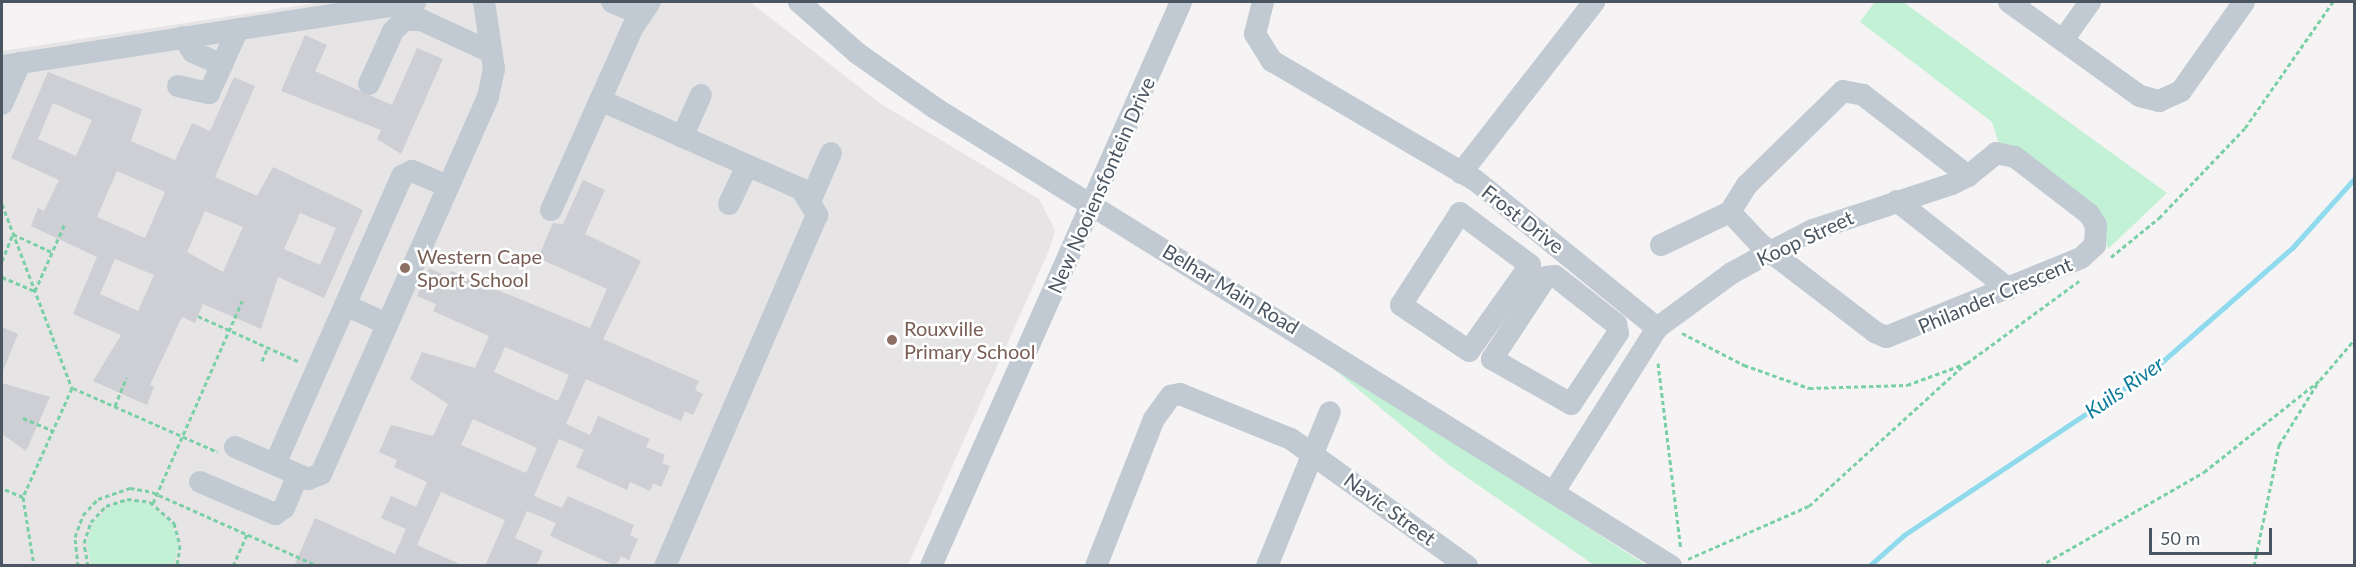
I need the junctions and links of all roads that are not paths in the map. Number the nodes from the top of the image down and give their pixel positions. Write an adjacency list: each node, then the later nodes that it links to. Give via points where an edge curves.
1 (415, 2): 12 (street)
2 (484, 2): 15 (street)
3 (612, 2): 11 (street)
4 (798, 2): 32 (street, Belhar Main Road, via 888,76)
5 (1181, 2): 32 (street, New Nooiensfontein Drive)
6 (1263, 2): 26 (street, Frost Drive, via 1255,34 1266,56)
7 (1593, 2): 26 (street)
8 (2009, 2): 14 (street)
9 (2090, 2): 14 (street)
10 (2244, 2): 14 (street, via 2181,92 2167,100 2140,96)
11 (645, 8): 21 (street)
12 (238, 29): 13 (street); 17 (street)
13 (183, 38): 16 (street); 17 (street, via 193,52)
14 (2063, 40)
15 (491, 52): 18 (street, via 421,20 404,20 393,31); 28 (street, via 491,87)
16 (11, 64): 22 (street)
17 (222, 65): 19 (street, via 206,94)
18 (369, 84)
19 (178, 86)
20 (701, 95): 23 (street)
21 (600, 100): 23 (street); 33 (street)
22 (2, 104)
23 (682, 137): 25 (street)
24 (831, 153): 29 (street)
25 (747, 165): 29 (street); 31 (street)
26 (1461, 173): 35 (street, Frost Drive)
27 (1968, 176): 30 (street, Koop Street); 34 (street, via 1863,95 1843,91 1747,185); 41 (street, Philander Crescent, via 1991,155 2011,154 2089,214 2096,225 2097,239 2086,255)
28 (448, 186): 42 (street, via 415,171 405,173); 43 (street)
29 (811, 198): 52 (street, via 815,231)
30 (1898, 201): 38 (street, Koop Street, via 1813,230); 41 (street)
31 (729, 204)
32 (1093, 205): 51 (street, Belhar Main Road); 53 (street, New Nooiensfontein Drive)
33 (551, 210)
34 (1730, 212): 37 (street); 38 (street)
35 (1517, 213): 36 (street); 39 (street, Frost Drive)
36 (1497, 237): 36 (street, via 1460,213 1401,302 1403,308 1471,350 1530,265)
37 (1661, 245)
38 (1770, 252): 41 (street, Philander Crescent, via 1886,337); 44 (street, Koop Street)
39 (1577, 261): 40 (street); 44 (street, Frost Drive)
40 (1561, 282): 40 (street, via 1546,277 1492,359 1570,404 1618,335 1616,324)
41 (2009, 289)
42 (345, 305): 43 (street); 48 (street)
43 (387, 324): 49 (street, via 321,474 311,480)
44 (1654, 333): 51 (street)
45 (1330, 412): 47 (street)
46 (229, 451): 48 (street)
47 (1312, 453): 54 (street, Navic Street, via 1263,424 1195,397 1171,396 1154,419); 55 (street); 56 (street, Navic Street)
48 (275, 464): 49 (street)
49 (298, 475): 50 (street, via 284,508 275,513)
50 (200, 482)
51 (1555, 490): 57 (street, Belhar Main Road)
52 (673, 563)
53 (931, 566)
54 (1096, 566)
55 (1267, 566)
56 (1467, 566)
57 (1671, 566)

